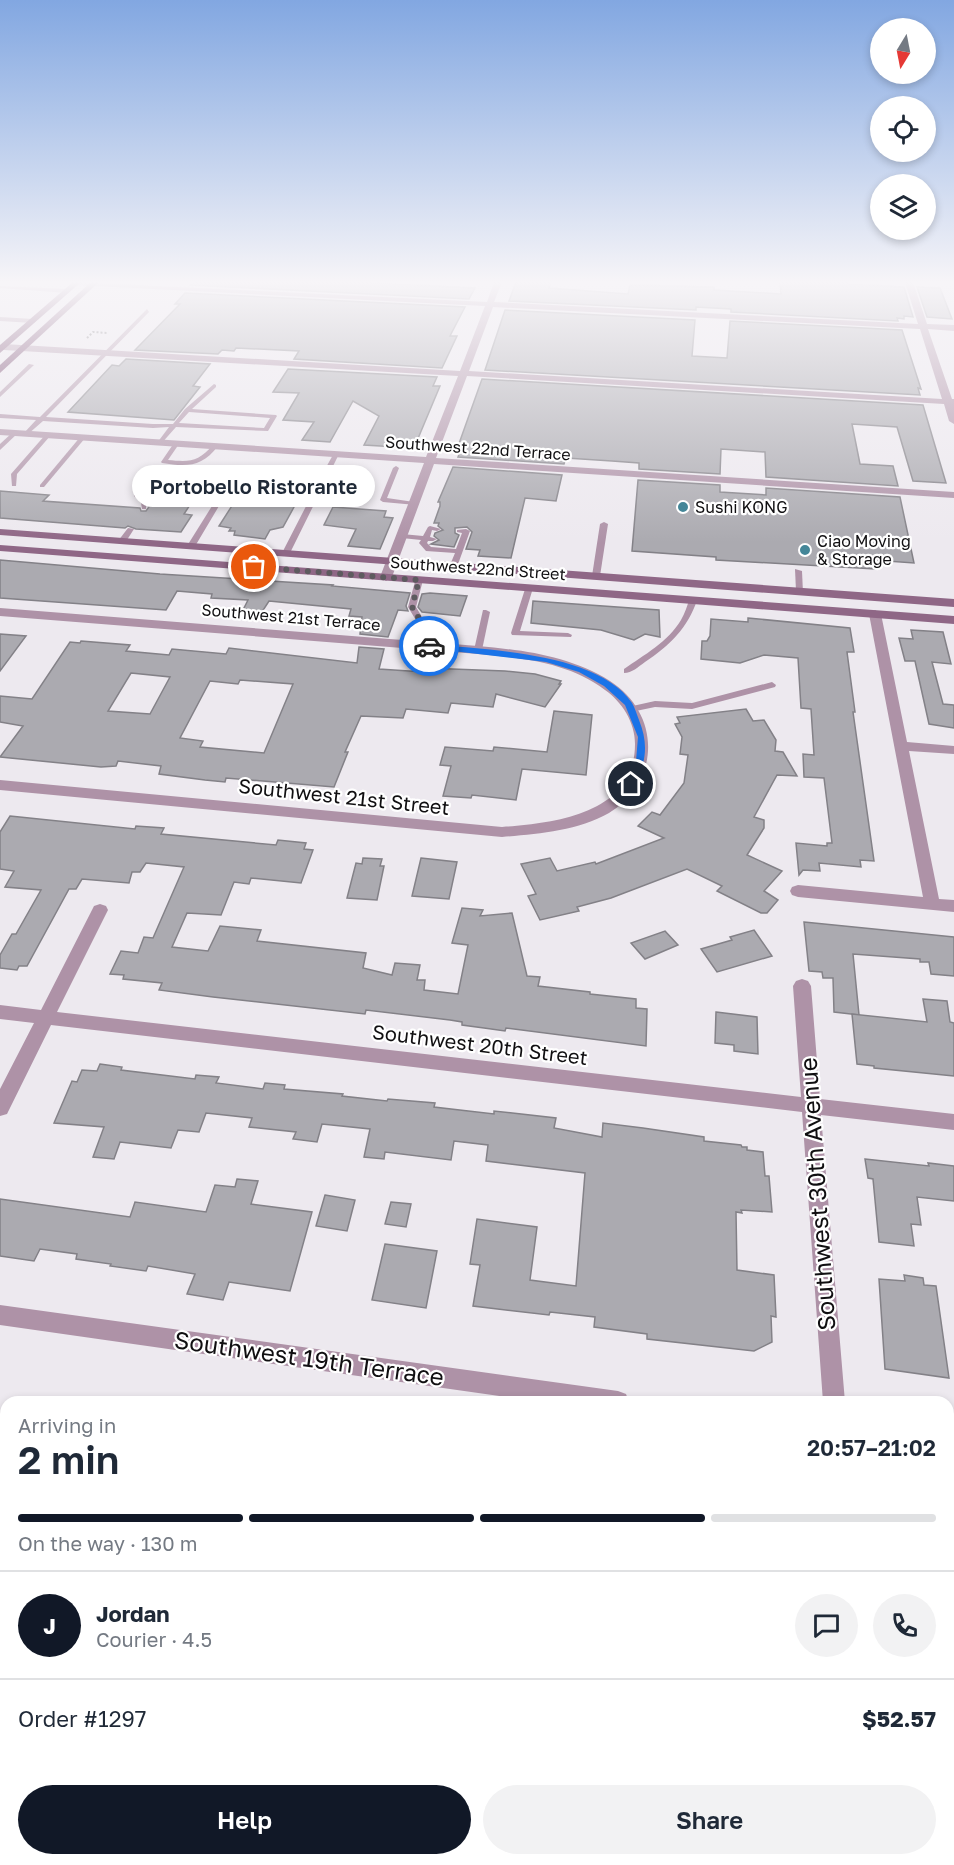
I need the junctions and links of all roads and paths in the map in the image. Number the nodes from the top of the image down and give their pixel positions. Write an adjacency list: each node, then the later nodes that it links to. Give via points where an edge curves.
1 (27, 369): 8 (lane)
2 (89, 369): 13 (lane)
3 (382, 369): 6 (street)
4 (464, 369): 6 (street)
5 (939, 369): 10 (street)
6 (462, 374): 10 (street); 26 (street)
7 (214, 386): 11 (lane)
8 (3, 388): 9 (lane)
9 (0, 394)
10 (951, 402): 14 (street)
11 (187, 410): 15 (lane); 15 (lane, via 274,416 266,430)
12 (0, 416): 13 (lane)
13 (42, 418): 15 (lane); 18 (lane)
14 (954, 421)
15 (174, 426): 21 (lane)
16 (0, 432): 17 (street, Southwest 22nd Terrace)
17 (15, 433): 18 (street, Southwest 22nd Terrace); 24 (lane)
18 (27, 433): 19 (street, Southwest 22nd Terrace)
19 (48, 435): 20 (street, Southwest 22nd Terrace); 29 (lane, via 14,474)
20 (83, 437): 21 (street, Southwest 22nd Terrace); 30 (lane)
21 (160, 442): 22 (street, Southwest 22nd Terrace)
22 (176, 444): 23 (street, Southwest 22nd Terrace); 23 (lane, via 164,462 197,463)
23 (215, 446): 25 (street, Southwest 22nd Terrace)
24 (0, 448)
25 (336, 454): 26 (street, Southwest 22nd Terrace); 28 (lane)
26 (429, 460): 32 (street, Southwest 22nd Terrace); 33 (street)
27 (396, 468): 33 (lane, via 383,500)
28 (325, 473): 43 (lane, via 239,467); 46 (lane)
29 (14, 485)
30 (42, 486)
31 (136, 495): 34 (lane, via 144,502)
32 (954, 495)
33 (414, 504): 40 (street)
34 (144, 508)
35 (604, 524): 51 (lane)
36 (130, 529): 42 (lane)
37 (437, 529): 41 (lane, via 430,528)
38 (459, 531): 45 (lane, via 466,531 459,541)
39 (0, 532): 42 (main road, Southwest 22nd Street)
40 (402, 536): 41 (lane); 48 (street)
41 (429, 538): 45 (lane, via 423,543 429,549)
42 (122, 541): 43 (main road, Southwest 22nd Street); 47 (main road)
43 (190, 546): 46 (main road, Southwest 22nd Street)
44 (0, 548): 47 (main road, Southwest 22nd Street)
45 (459, 551): 49 (lane)
46 (286, 553): 48 (main road, Southwest 22nd Street)
47 (110, 557): 52 (main road, Southwest 22nd Street)
48 (392, 561): 49 (main road, Southwest 22nd Street); 52 (street)
49 (454, 566): 51 (main road, Southwest 22nd Street)
50 (798, 571): 55 (lane)
51 (596, 576): 55 (main road, Southwest 22nd Street)
52 (386, 577): 53 (main road, Southwest 22nd Street)
53 (419, 580): 54 (main road, Southwest 22nd Street); 64 (lane, via 412,607 421,622)
54 (529, 588): 57 (main road, Southwest 22nd Street); 63 (lane, via 515,633)
55 (800, 591): 56 (main road, Southwest 22nd Street)
56 (872, 596): 58 (main road, Southwest 22nd Street); 61 (main road)
57 (693, 600): 61 (main road, Southwest 22nd Street); 66 (lane, via 683,626)
58 (954, 603)
59 (0, 612): 64 (street, Southwest 21st Terrace)
60 (486, 612): 65 (lane)
61 (875, 614): 62 (main road, Southwest 22nd Street); 70 (street)
62 (954, 620)
63 (568, 635)
64 (410, 645): 65 (street, Southwest 21st Terrace)
65 (478, 650): 68 (street, Southwest 21st Terrace, via 528,656 581,670 607,684)
66 (627, 671)
67 (772, 685): 68 (lane, via 692,706 655,704)
68 (631, 709): 69 (street, Southwest 21st Terrace)
69 (643, 746): 72 (street, Southwest 21st Street, via 631,784 609,806 548,827 502,832)
70 (901, 746): 71 (street); 74 (street)
71 (954, 750)
72 (0, 785)
73 (798, 891): 74 (street)
74 (932, 904): 75 (street)
75 (954, 906)
76 (100, 910): 79 (street)
77 (802, 986): 80 (street, Southwest 30th Avenue)
78 (0, 1012): 79 (street, Southwest 20th Street)
79 (45, 1018): 80 (street, Southwest 20th Street); 81 (street)
80 (811, 1106): 82 (street, Southwest 20th Street); 85 (street, Southwest 30th Avenue)
81 (0, 1108)
82 (954, 1122)
83 (0, 1314): 84 (street, Southwest 19th Terrace)
84 (576, 1396)
85 (834, 1396)

